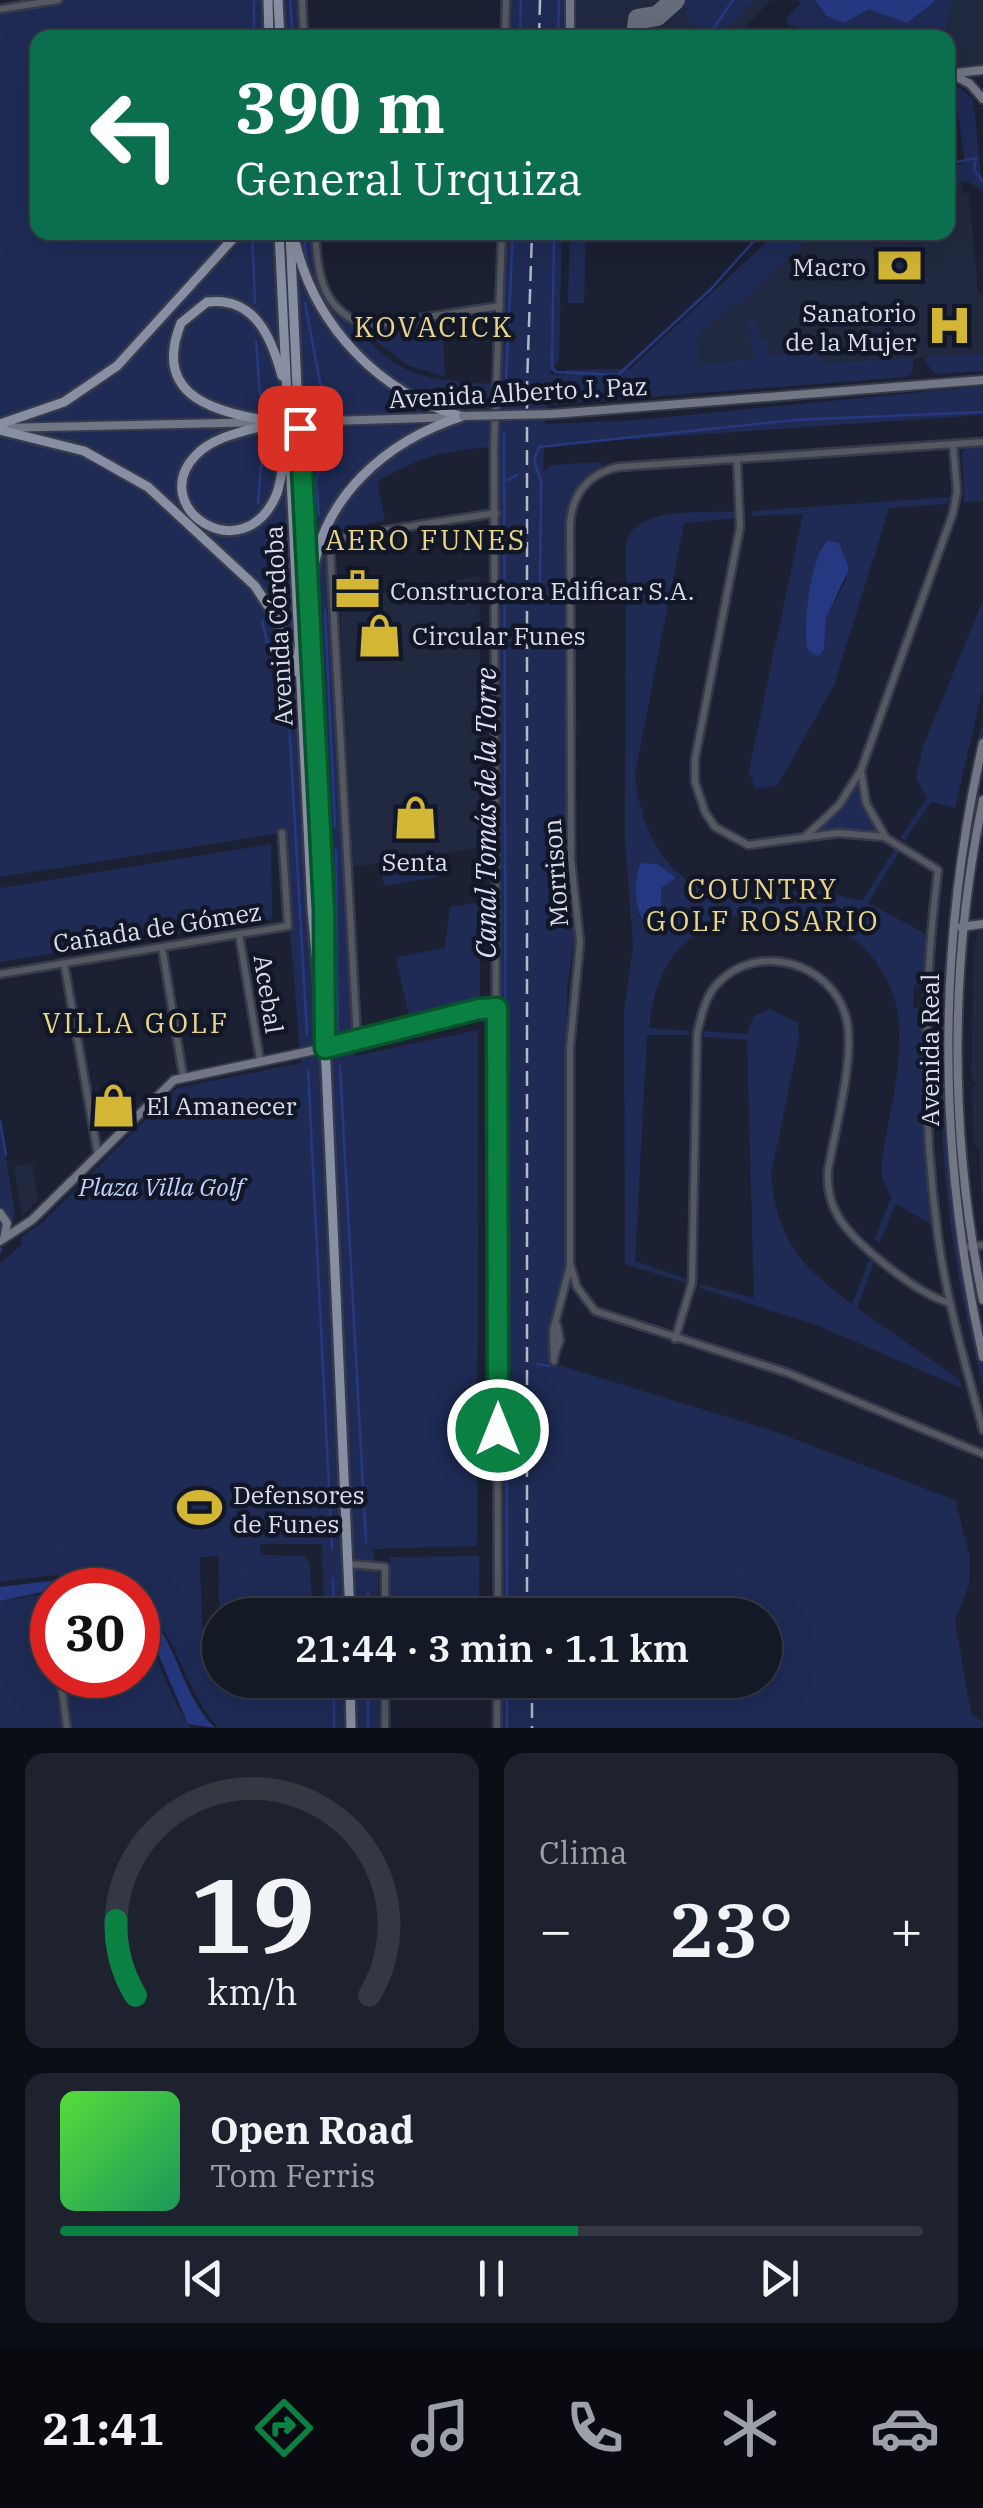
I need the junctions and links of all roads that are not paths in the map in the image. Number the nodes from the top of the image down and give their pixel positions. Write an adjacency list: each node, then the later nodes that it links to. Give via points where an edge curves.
1 (58, 0): 7 (street)
2 (268, 0): 8 (main road)
3 (278, 0): 9 (main road)
4 (302, 0): 10 (street)
5 (506, 0): 11 (street)
6 (570, 0): 12 (main road)
7 (0, 9)
8 (270, 30)
9 (280, 30)
10 (304, 30)
11 (504, 30)
12 (570, 30)
13 (983, 72): 14 (main road); 16 (main road)
14 (955, 73)
15 (955, 78): 16 (main road)
16 (982, 98)
17 (232, 240): 28 (main road, via 102,379)
18 (279, 240): 25 (main road, Avenida Córdoba)
19 (291, 240): 34 (main road, Avenida Córdoba)
20 (294, 240): 26 (main road, via 313,298 346,342 415,400)
21 (316, 240): 23 (street, via 318,280 351,320 369,326)
22 (502, 240): 23 (street)
23 (500, 306): 33 (street)
24 (981, 379): 26 (main road, Avenida Alberto J. Paz, bridge)
25 (286, 392): 27 (main road, via 266,333 244,306 207,302 181,323 175,348 184,390 206,406); 29 (main road, Avenida Córdoba)
26 (463, 416): 27 (main road, Avenida Alberto J. Paz, bridge); 34 (main road, via 394,448 352,484 314,559)
27 (277, 422): 28 (main road, Avenida Alberto J. Paz); 29 (main road, via 218,440 190,462 185,502 202,524 238,530 268,510)
28 (0, 428): 35 (main road, via 84,451 148,488 256,586 283,629)
29 (288, 430): 35 (main road, Avenida Córdoba)
30 (983, 442): 31 (street)
31 (953, 444): 32 (street); 37 (street, via 956,501)
32 (737, 459): 42 (street, via 740,527 695,782 705,812 729,836 760,845); 63 (street, Morrison, via 618,466 586,482 573,503 570,825 580,942 570,1047)
33 (496, 513): 51 (street); 53 (street, via 333,542)
34 (308, 609): 52 (main road, Avenida Córdoba)
35 (302, 691): 52 (main road, Avenida Córdoba)
36 (983, 743): 40 (main road, Avenida Real)
37 (860, 770): 42 (street); 43 (street, via 866,803)
38 (983, 800): 39 (main road, Avenida Real)
39 (982, 811): 40 (street); 45 (main road, Avenida Real)
40 (968, 812): 46 (main road, Avenida Real)
41 (282, 833): 47 (street, Cañada de Gómez, via 288,926)
42 (806, 837): 43 (street)
43 (886, 838): 67 (street, via 938,870 928,986 928,1108)
44 (983, 924): 45 (main road)
45 (964, 927): 46 (main road); 61 (main road, Avenida Real, via 959,1101)
46 (952, 929): 62 (main road, Avenida Real, via 946,1087)
47 (239, 934): 48 (street, Cañada de Gómez); 55 (street, Acebal)
48 (162, 947): 49 (street, Cañada de Gómez); 56 (street)
49 (64, 963): 50 (street, Cañada de Gómez); 57 (street)
50 (0, 974)
51 (497, 1008): 53 (street); 76 (street)
52 (323, 1017): 54 (main road, Avenida Córdoba)
53 (356, 1038): 54 (street)
54 (325, 1048): 55 (main road); 73 (main road, Avenida Córdoba)
55 (260, 1060): 56 (main road)
56 (183, 1075): 57 (main road)
57 (98, 1155): 59 (main road)
58 (2, 1214): 59 (main road); 60 (main road, via 7,1229)
59 (30, 1221): 60 (main road)
60 (1, 1240)
61 (978, 1246): 62 (street); 66 (main road, Avenida Real)
62 (962, 1248): 70 (main road, Avenida Real)
63 (570, 1264): 64 (street, Morrison); 65 (street, Morrison)
64 (577, 1288): 65 (street); 68 (street, Morrison, via 604,1317)
65 (561, 1295): 69 (street, Morrison)
66 (983, 1300)
67 (950, 1304): 68 (street, via 874,1253 838,1216 827,1188 846,1018 826,982 776,960 752,963 714,987 697,1034 692,1284); 71 (street)
68 (675, 1339): 72 (street, via 788,1373)
69 (554, 1357)
70 (983, 1357)
71 (983, 1430)
72 (983, 1454)
73 (349, 1564): 74 (main road, Avenida Córdoba); 75 (street, via 385,1567)
74 (350, 1598)
75 (385, 1598)
76 (498, 1598)
77 (63, 1698): 81 (street)
78 (350, 1698): 82 (main road)
79 (385, 1698): 83 (street)
80 (498, 1698): 84 (street)
81 (67, 1728)
82 (351, 1728)
83 (385, 1728)
84 (497, 1728)

